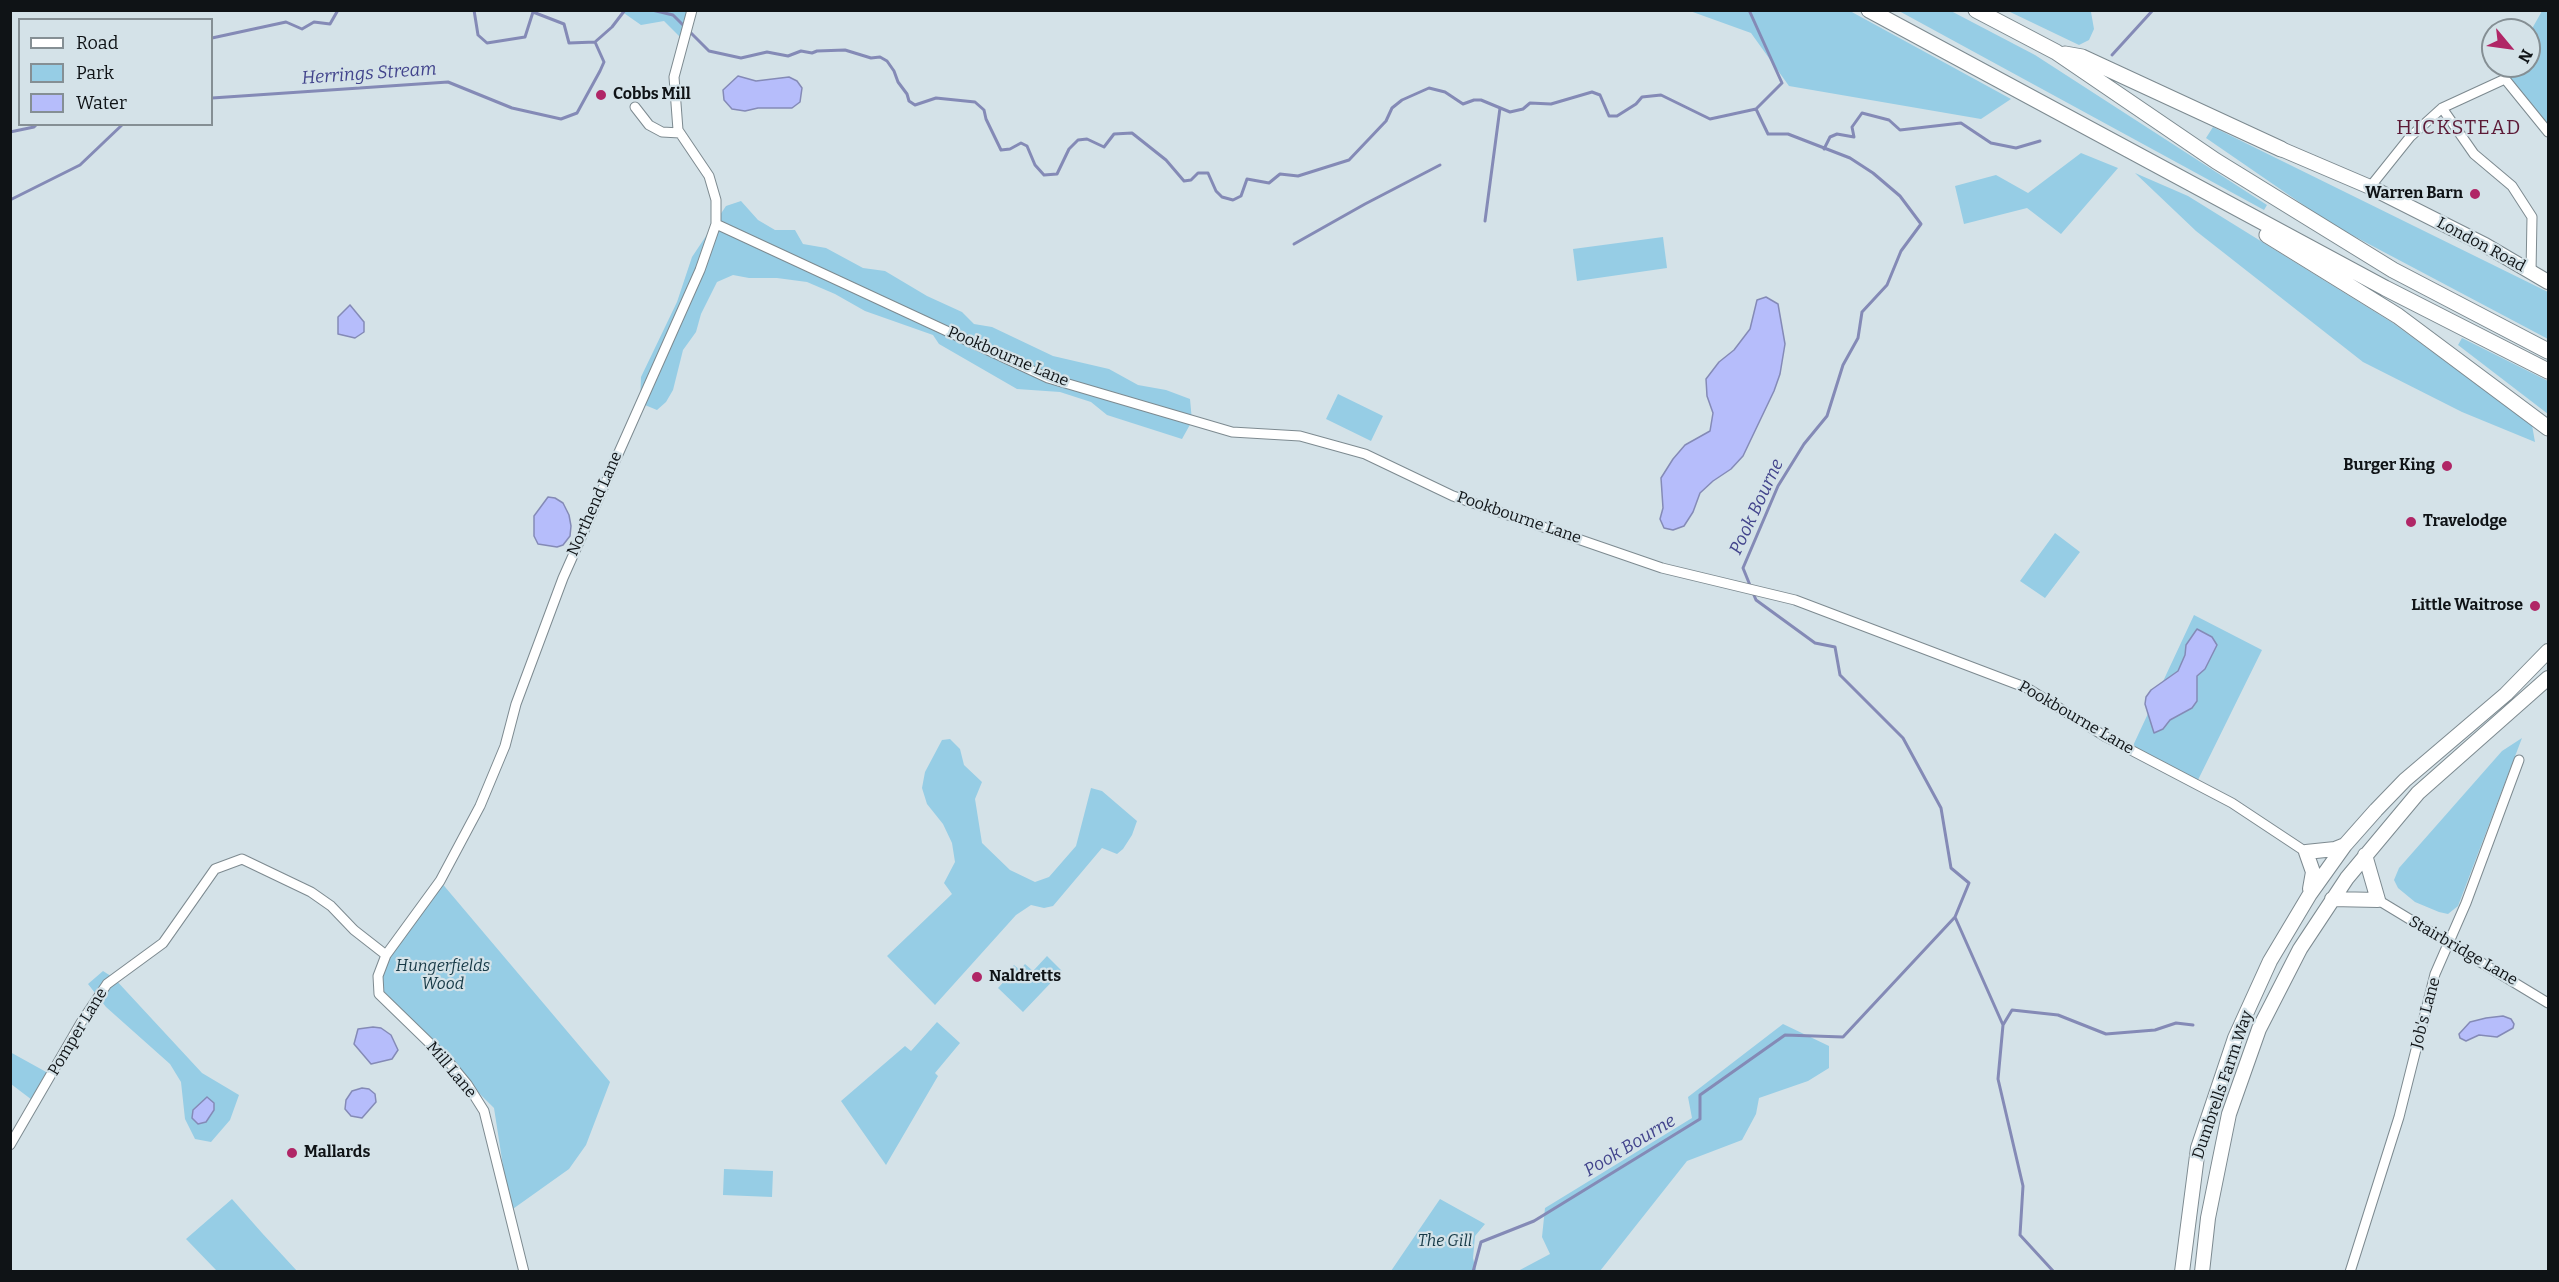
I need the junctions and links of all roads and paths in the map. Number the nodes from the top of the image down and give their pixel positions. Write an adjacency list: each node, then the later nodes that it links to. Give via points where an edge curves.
1 (692, 10): 8 (street, Northend Lane, via 674,77)
2 (1869, 10): 11 (highway)
3 (1976, 10): 4 (highway)
4 (2056, 52): 9 (highway, via 2082,57); 15 (highway, via 2216,161 2393,270)
5 (635, 107): 8 (street, via 649,125 662,132)
6 (2442, 108): 7 (street, via 2505,79); 10 (street, via 2410,137); 13 (street, via 2474,154 2512,186 2532,217)
7 (2548, 132)
8 (680, 133): 12 (street, Northend Lane, via 709,176 716,200)
9 (2281, 148): 10 (main road, London Road)
10 (2370, 186): 13 (main road, London Road)
11 (2228, 203): 16 (highway); 17 (highway, via 2244,221 2398,316)
12 (716, 224): 22 (street, Pookbourne Lane, via 1048,378 1232,432 1300,436 1365,454 1453,496 1662,568 1795,600 2027,687 2106,737 2232,804); 28 (street, Northend Lane, via 700,270 562,578 516,704 505,746 480,806 440,881)
13 (2531, 272): 14 (main road, London Road)
14 (2548, 282)
15 (2548, 351)
16 (2548, 371)
17 (2548, 428)
18 (2548, 651): 21 (main road, Dumbrells Farm Way, via 2506,694 2405,780)
19 (2548, 678): 23 (main road, Dumbrells Farm Way, via 2418,793)
20 (2518, 760): 27 (street, Job's Lane)
21 (2345, 845): 22 (main road); 24 (main road, Dumbrells Farm Way)
22 (2306, 852): 24 (main road, via 2313,872)
23 (2365, 855): 25 (main road, Dumbrells Farm Way); 26 (main road)
24 (2310, 894): 32 (main road, Dumbrells Farm Way, via 2270,961 2235,1038 2198,1148)
25 (2332, 899): 26 (main road); 33 (main road, Dumbrells Farm Way, via 2300,949 2259,1029 2229,1113 2208,1218)
26 (2378, 900): 27 (street, Stairbridge Lane)
27 (2450, 943): 29 (street, Stairbridge Lane); 34 (street, Job's Lane, via 2430,992 2399,1117)
28 (386, 955): 30 (street, Pomper Lane, via 311,892 242,859 214,869 163,943 107,984 81,1021); 31 (street, Mill Lane, via 378,976 379,994 448,1061 484,1111)
29 (2548, 1003)
30 (10, 1145)
31 (524, 1272)
32 (2182, 1272)
33 (2202, 1272)
34 (2350, 1272)

